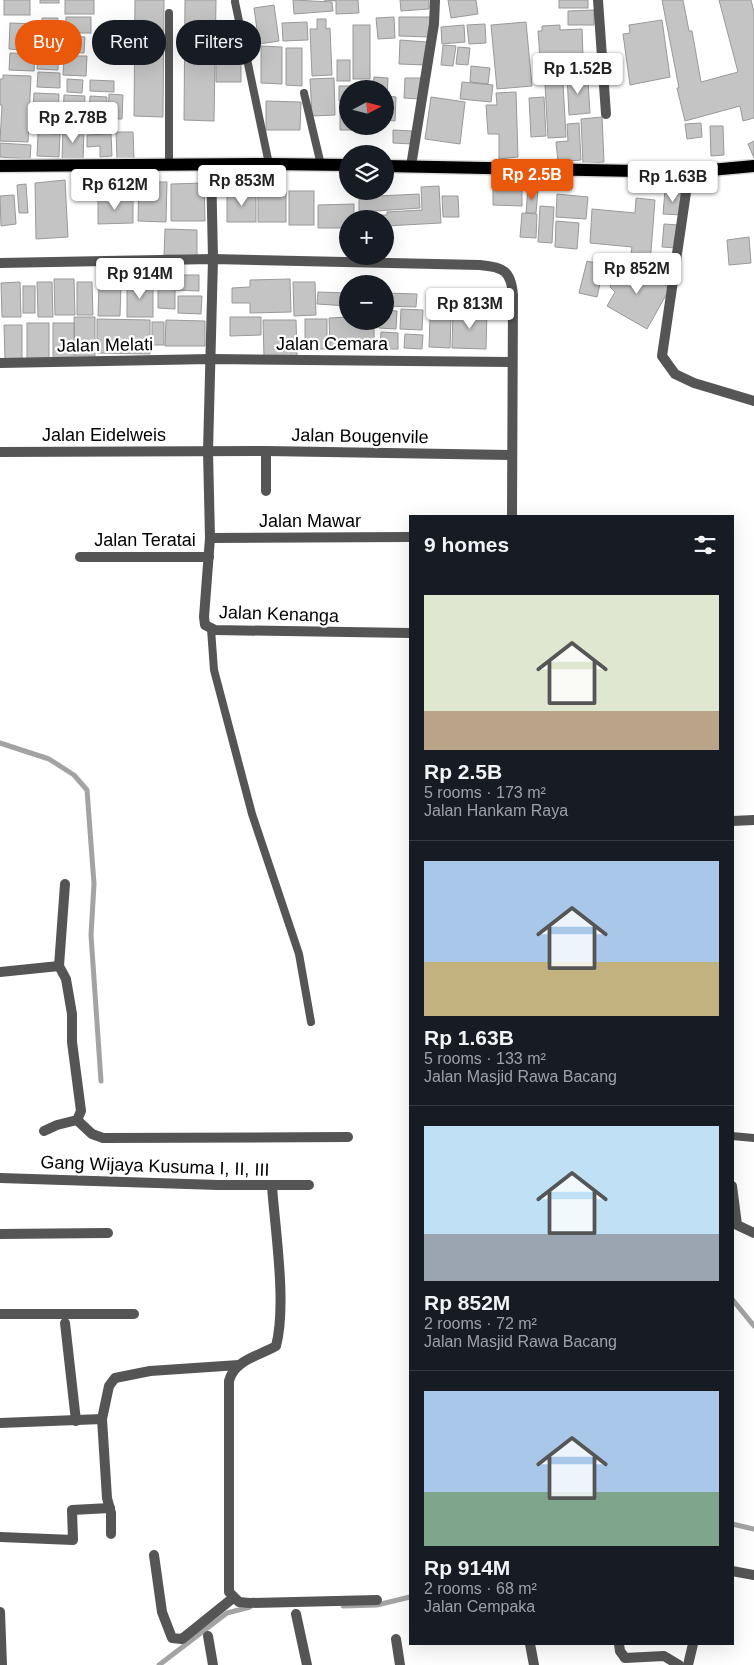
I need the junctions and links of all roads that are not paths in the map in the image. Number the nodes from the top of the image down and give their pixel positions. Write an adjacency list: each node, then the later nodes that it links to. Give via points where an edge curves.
1 (435, 0): 14 (street)
2 (598, 0): 6 (street)
3 (235, 2): 8 (lane)
4 (169, 13): 9 (lane)
5 (304, 93): 10 (lane)
6 (606, 114)
7 (211, 164): 8 (main road); 9 (main road); 17 (street, Jalan Kenanga)
8 (269, 164): 10 (main road)
9 (169, 165): 12 (main road)
10 (321, 165): 11 (main road)
11 (339, 165)
12 (0, 166)
13 (394, 166): 14 (main road)
14 (411, 166): 16 (main road)
15 (754, 166): 16 (main road)
16 (690, 172): 22 (street, via 662,356 675,374)
17 (212, 260): 18 (street); 19 (street, Jalan Kenanga); 20 (street, via 499,267 512,281)
18 (0, 263)
19 (211, 359): 20 (street, Jalan Cemara); 21 (street, Jalan Melati); 23 (street, Jalan Kenanga)
20 (512, 362): 26 (street)
21 (0, 363)
22 (754, 401)
23 (208, 451): 24 (street, Jalan Bougenvile); 25 (street, Jalan Eidelweis); 30 (street, Jalan Kenanga)
24 (266, 451): 26 (street, Jalan Bougenvile); 27 (street)
25 (0, 452)
26 (512, 455): 28 (street)
27 (266, 491)
28 (512, 515)
29 (409, 537): 30 (street, Jalan Mawar)
30 (210, 538): 32 (street, Jalan Kenanga)
31 (80, 557): 32 (street, Jalan Teratai)
32 (209, 557): 33 (street, Jalan Kenanga, via 204,617)
33 (210, 629): 34 (street, Jalan Kenanga); 40 (lane, via 214,670 252,814 299,954)
34 (409, 633)
35 (754, 820): 36 (street)
36 (734, 821)
37 (65, 884): 38 (street)
38 (59, 966): 39 (street); 41 (street, via 66,979 72,1014 72,1042 81,1111)
39 (0, 972)
40 (311, 1022)
41 (77, 1120): 42 (street); 44 (street, via 92,1134 103,1138)
42 (44, 1131)
43 (734, 1136): 45 (lane)
44 (348, 1138)
45 (754, 1138)
46 (0, 1178): 48 (street, Gang Wijaya Kusuma I, II, III)
47 (309, 1185): 48 (street, Gang Wijaya Kusuma I, II, III)
48 (272, 1186): 56 (street, via 278,1336 276,1346)
49 (734, 1202): 51 (street, via 737,1226)
50 (108, 1233): 52 (street)
51 (754, 1233)
52 (0, 1234)
53 (0, 1314): 54 (street)
54 (134, 1314)
55 (65, 1324): 58 (street)
56 (239, 1365): 57 (street, via 150,1371 115,1378 109,1386); 66 (street, via 231,1372 229,1381 229,1592)
57 (102, 1420): 58 (street); 60 (street)
58 (76, 1421): 59 (street)
59 (0, 1423)
60 (110, 1508): 61 (street); 62 (street, via 72,1510 74,1540)
61 (111, 1534)
62 (0, 1537)
63 (154, 1555): 66 (street, via 162,1612 172,1638 182,1639)
64 (734, 1571): 65 (street)
65 (754, 1574)
66 (233, 1598): 67 (street, via 249,1603)
67 (377, 1600)
68 (0, 1612): 75 (street)
69 (296, 1614): 77 (street)
70 (208, 1636): 76 (street)
71 (396, 1639): 78 (street)
72 (530, 1645): 79 (street)
73 (618, 1645): 80 (street, via 625,1658 664,1656)
74 (693, 1645): 81 (street)
75 (2, 1665)
76 (213, 1665)
77 (307, 1665)
78 (400, 1665)
79 (534, 1665)
80 (679, 1665)
81 (688, 1665)

